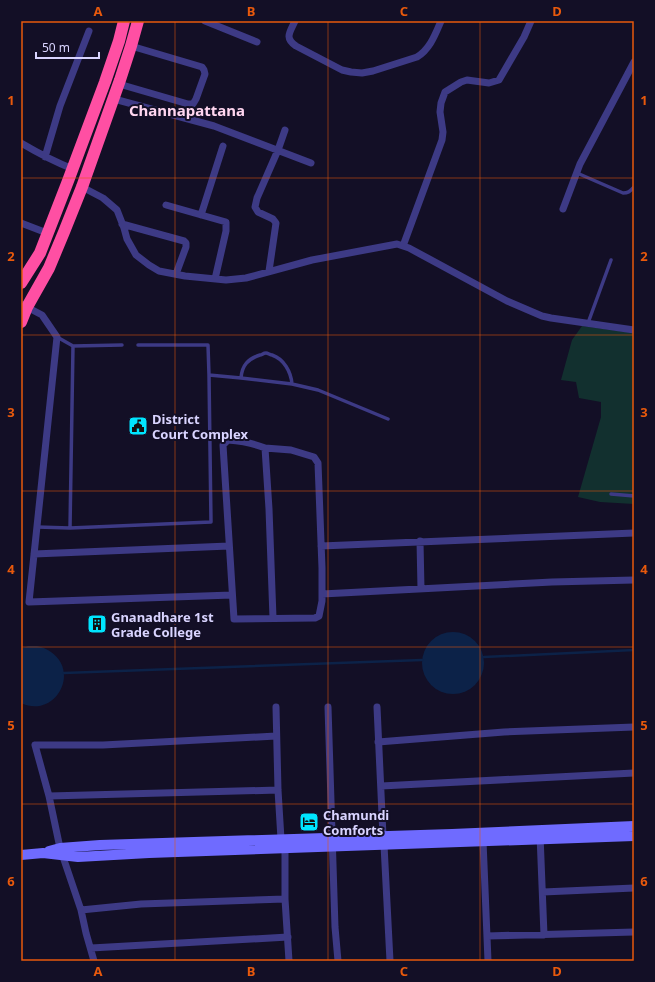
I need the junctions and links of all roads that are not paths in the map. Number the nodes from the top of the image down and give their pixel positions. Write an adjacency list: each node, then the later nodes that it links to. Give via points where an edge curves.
1 (124, 21): 19 (highway)
2 (138, 21): 9 (highway)
3 (205, 21): 8 (street)
4 (295, 21): 5 (street, via 290,32 291,43 342,70 362,73 417,57 430,46)
5 (441, 21)
6 (531, 21): 30 (street, via 499,80 490,83 467,80 445,92 440,112 442,140)
7 (89, 31): 17 (street)
8 (257, 42)
9 (131, 46): 11 (highway); 11 (street, via 202,67 205,74 193,104)
10 (634, 62): 20 (street)
11 (119, 84): 12 (highway)
12 (114, 99): 16 (street, via 214,126); 22 (highway)
13 (286, 130): 16 (street)
14 (21, 143): 17 (street)
15 (223, 146): 26 (street)
16 (278, 150): 18 (street); 32 (street, via 255,206 258,212 276,223)
17 (45, 157): 19 (street)
18 (311, 163)
19 (73, 169): 21 (highway)
20 (577, 173): 23 (lane, via 623,193 630,192); 25 (street)
21 (68, 181): 22 (highway); 29 (highway)
22 (82, 186): 28 (street, via 117,210); 36 (highway, via 49,268)
23 (634, 187)
24 (166, 205): 26 (street)
25 (563, 209)
26 (201, 215): 34 (street, via 226,222)
27 (21, 223): 29 (street)
28 (122, 224): 33 (street, via 136,255 159,270); 33 (street, via 184,241 186,247)
29 (47, 234): 35 (highway, via 40,253)
30 (404, 246): 32 (street, via 397,244); 38 (street, via 507,301 542,316)
31 (612, 260): 38 (lane)
32 (269, 271): 34 (street, via 246,278)
33 (176, 274): 34 (street)
34 (215, 279)
35 (21, 283)
36 (24, 306): 37 (highway); 40 (street, via 42,315)
37 (21, 322)
38 (588, 323): 39 (street)
39 (634, 330)
40 (58, 337): 43 (lane); 51 (street)
41 (122, 345): 43 (lane)
42 (138, 345): 44 (lane, via 208,345)
43 (73, 346): 52 (lane)
44 (209, 375): 45 (lane); 52 (lane, via 211,522)
45 (241, 378): 46 (lane); 46 (lane, via 241,372 247,362 265,353 277,357 286,367 292,377)
46 (292, 384): 47 (lane, via 318,390)
47 (388, 419)
48 (265, 448): 55 (street, via 238,440 228,440 223,445); 56 (street, via 291,450 314,457 318,463); 62 (street)
49 (611, 494): 50 (lane)
50 (634, 496)
51 (38, 527): 52 (lane); 57 (street)
52 (70, 528)
53 (634, 533): 54 (street)
54 (420, 541): 56 (street); 59 (street)
55 (229, 546): 57 (street); 61 (street)
56 (321, 546): 60 (street)
57 (34, 554): 61 (street, via 29,602)
58 (634, 580): 59 (street)
59 (421, 589): 60 (street)
60 (322, 594): 62 (street, via 319,616 315,618)
61 (232, 595): 62 (street, via 234,619)
62 (273, 618)
63 (276, 707): 67 (street)
64 (328, 707): 78 (street)
65 (377, 707): 68 (street)
66 (634, 727): 68 (street, via 504,732)
67 (276, 736): 71 (street); 72 (street, via 35,746)
68 (378, 742): 70 (street)
69 (634, 773): 70 (street)
70 (381, 786): 76 (street)
71 (278, 790): 72 (street); 79 (street)
72 (49, 796): 80 (street)
73 (634, 825): 74 (street)
74 (540, 835): 75 (street); 76 (street); 77 (street); 83 (street)
75 (634, 836)
76 (384, 841): 77 (street); 78 (street); 94 (street)
77 (483, 841): 88 (street)
78 (332, 842): 79 (street); 93 (street)
79 (283, 844): 80 (street, via 78,857); 84 (street)
80 (61, 852): 81 (street); 85 (street)
81 (21, 855)
82 (634, 888): 83 (street)
83 (542, 892): 87 (street)
84 (285, 899): 85 (street, via 141,904); 89 (street)
85 (81, 910): 90 (street)
86 (634, 932): 87 (street)
87 (544, 934): 88 (street)
88 (487, 936): 95 (street)
89 (288, 937): 90 (street); 92 (street)
90 (91, 948): 91 (street)
91 (94, 961)
92 (289, 961)
93 (338, 961)
94 (390, 961)
95 (488, 961)

